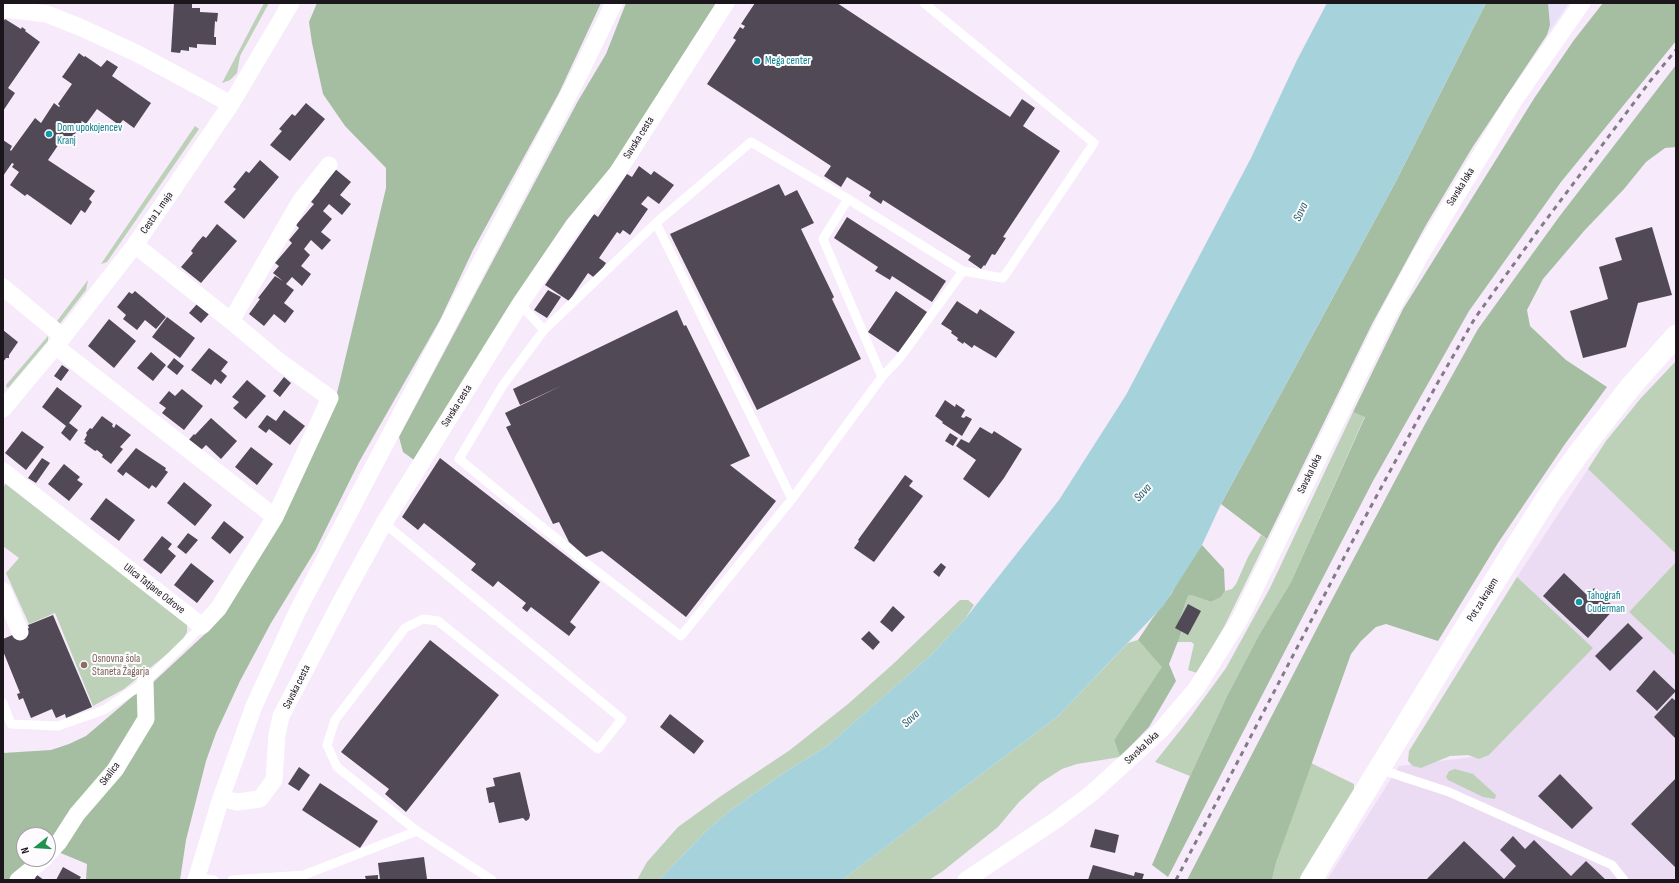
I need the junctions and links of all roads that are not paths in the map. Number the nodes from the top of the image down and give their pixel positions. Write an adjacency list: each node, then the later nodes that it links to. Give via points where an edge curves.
1 (291, 3): 7 (street, Cesta 1. maja)
2 (614, 3): 31 (street, via 579,75 298,610 254,706)
3 (726, 3): 14 (street, Savska cesta, via 617,174 573,226)
4 (924, 3): 12 (lane, via 1094,143 1003,278)
5 (1582, 3): 40 (street, Savska loka, via 1513,102 1421,254 1387,317 1240,619 1196,689 1162,730 1092,793)
6 (3, 9): 7 (street, via 47,14 82,28 138,54)
7 (231, 104): 11 (street, Cesta 1. maja)
8 (329, 165): 15 (street, via 301,200)
9 (848, 199): 10 (lane, via 751,142); 12 (lane); 19 (lane, via 824,239)
10 (656, 223): 16 (lane); 22 (lane)
11 (135, 245): 15 (street); 18 (street, Cesta 1. maja)
12 (963, 271): 19 (lane, via 899,359)
13 (3, 287): 18 (street)
14 (520, 304): 16 (lane); 24 (street, Savska cesta)
15 (231, 321): 23 (street, via 280,362 330,398)
16 (544, 330): 22 (lane, via 503,385 459,459 681,636)
17 (1676, 336): 30 (street, Pot za krajem, via 1632,385 1550,493)
18 (59, 341): 20 (street, Cesta 1. maja); 23 (street)
19 (882, 376): 22 (lane)
20 (3, 408)
21 (3, 471): 26 (street, Ulica Tatjane Odrove)
22 (792, 499)
23 (275, 517): 26 (street, via 218,609)
24 (384, 524): 31 (street, Savska cesta, via 281,716 274,780 260,799 237,802); 32 (lane, via 622,719 598,749 438,621 423,619 405,628 335,720 327,745 337,767)
25 (3, 591): 27 (street)
26 (202, 626): 28 (lane)
27 (20, 632)
28 (145, 682): 29 (lane, via 104,710 58,726 11,724); 33 (street, Skalica, via 146,719 115,770 77,814)
29 (3, 703)
30 (1379, 769): 41 (street, Pot za krajem); 42 (lane, via 1449,792 1612,865)
31 (221, 798): 35 (street)
32 (417, 831): 38 (lane, via 304,875); 39 (lane)
33 (56, 845)
34 (34, 867): 36 (street)
35 (197, 879): 37 (lane)
36 (18, 880)
37 (214, 880)
38 (232, 880)
39 (492, 880)
40 (966, 880)
41 (1311, 880)
42 (1624, 880)

